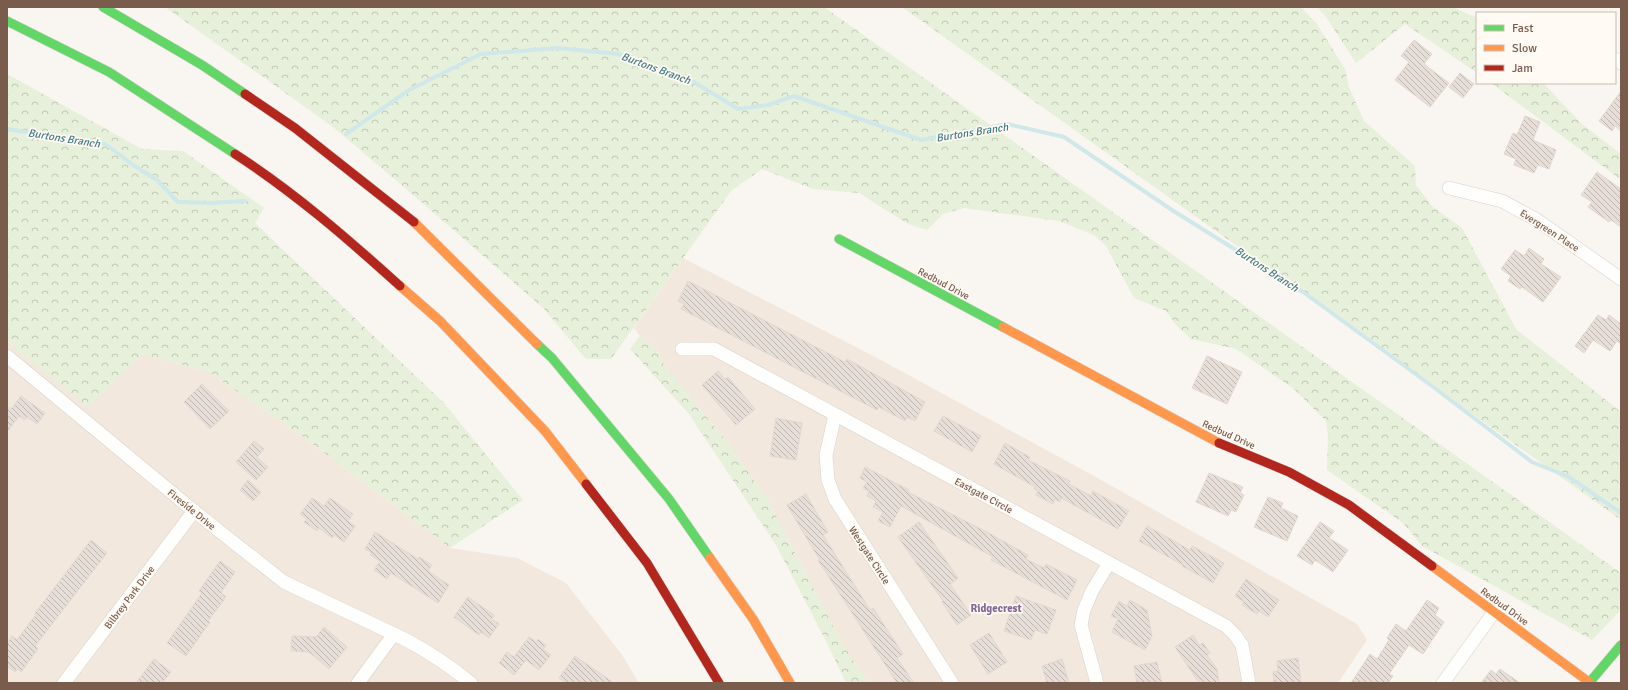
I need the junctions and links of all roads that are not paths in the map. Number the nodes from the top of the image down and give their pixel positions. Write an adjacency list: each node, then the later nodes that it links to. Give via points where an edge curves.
1 (103, 7): 18 (main road, via 202,65 295,128 420,228 547,352 669,499 753,619)
2 (7, 21): 17 (main road, via 109,72 254,166 336,228 440,321 550,438 647,564)
3 (1449, 188): 5 (street, Evergreen Place, via 1502,201 1538,220)
4 (839, 239): 11 (main road, Redbud Drive, via 1210,439 1289,472 1349,505)
5 (1621, 279)
6 (682, 349): 8 (street, Eastgate Circle, via 714,349)
7 (7, 356): 9 (street, Fireside Drive)
8 (835, 415): 10 (street, Eastgate Circle); 19 (street, Westgate Circle, via 826,455 828,480 835,499)
9 (194, 512): 12 (street, Fireside Drive, via 284,582); 14 (street, Bilbrey Park Drive)
10 (1109, 563): 20 (street, via 1092,591 1081,625); 21 (street, Eastgate Circle, via 1226,626 1242,645)
11 (1494, 612): 22 (street); 23 (main road, Redbud Drive)
12 (394, 634): 15 (street); 16 (street, Fireside Drive, via 415,644)
13 (1621, 645): 23 (main road)
14 (64, 683)
15 (358, 683)
16 (471, 683)
17 (720, 683)
18 (790, 683)
19 (952, 683)
20 (1097, 683)
21 (1249, 683)
22 (1443, 683)
23 (1589, 683)

